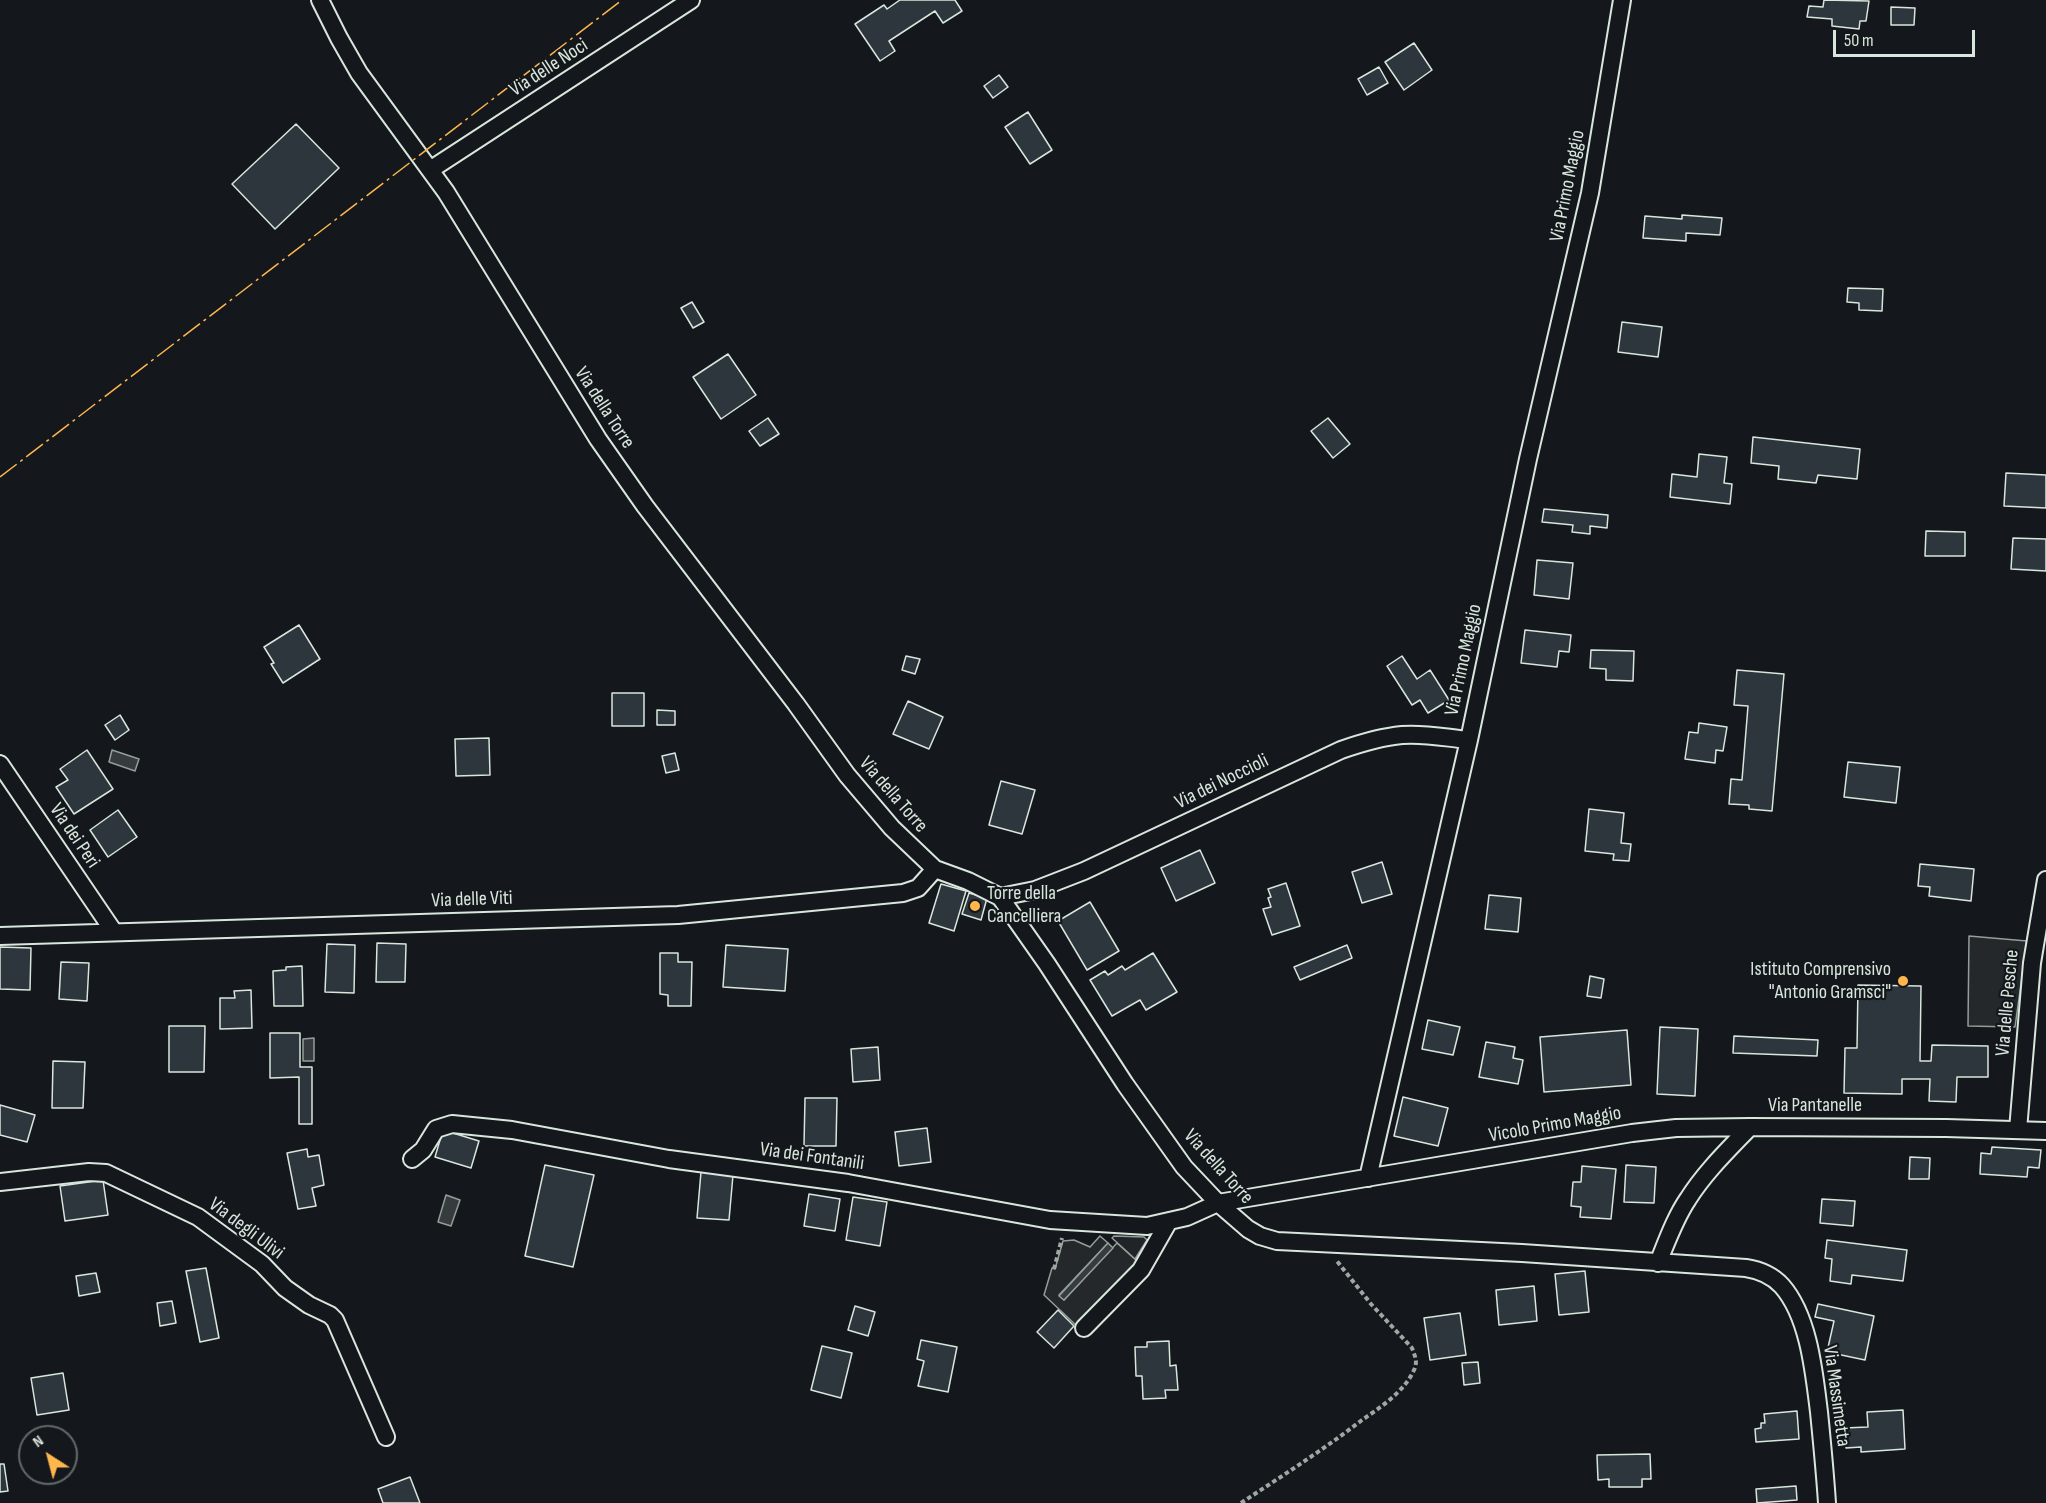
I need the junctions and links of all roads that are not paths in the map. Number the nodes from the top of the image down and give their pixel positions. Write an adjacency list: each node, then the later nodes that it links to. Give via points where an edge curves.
1 (320, 0): 4 (street, Via della Torre, via 359,73)
2 (691, 0): 4 (street, Via delle Noci)
3 (1622, 0): 5 (street, Via Primo Maggio, via 1590,193 1528,459)
4 (430, 170): 7 (street, Via della Torre, via 597,439 645,506 852,781 899,836)
5 (1469, 740): 9 (street, Via dei Noccioli, via 1403,735 1341,750 1084,871 1035,890); 16 (street, Via Primo Maggio)
6 (0, 764): 10 (street, Via dei Peri)
7 (935, 869): 9 (street, Via della Torre); 10 (street, Via delle Viti, via 918,888 903,892 678,915)
8 (2046, 880): 13 (street, Via delle Pesche, via 2032,963)
9 (1000, 897): 18 (street, Via della Torre, via 1150,1120 1184,1167)
10 (114, 932): 11 (street, Via delle Viti)
11 (0, 936)
12 (1750, 1127): 13 (street, Via Pantanelle); 16 (street, Vicolo Primo Maggio, via 1632,1133); 20 (street, Via Pantanelle, via 1688,1199)
13 (2018, 1130): 14 (street, Via Pantanelle)
14 (2046, 1131)
15 (412, 1159): 19 (street, Via dei Fontanili, via 423,1150 432,1132 452,1124 848,1184 1050,1220 1132,1227)
16 (1368, 1178): 18 (street)
17 (0, 1182): 22 (street, Via degli Ulivi, via 106,1173 198,1217 262,1264 285,1288 335,1320)
18 (1218, 1203): 19 (street, Via dei Fontanili); 20 (street, Via della Torre, via 1248,1229 1277,1241)
19 (1169, 1221): 21 (street, via 1141,1270)
20 (1658, 1263): 23 (street, Via Massimetta, via 1752,1269 1771,1276 1786,1291 1812,1360)
21 (1084, 1328)
22 (386, 1437)
23 (1827, 1503)

